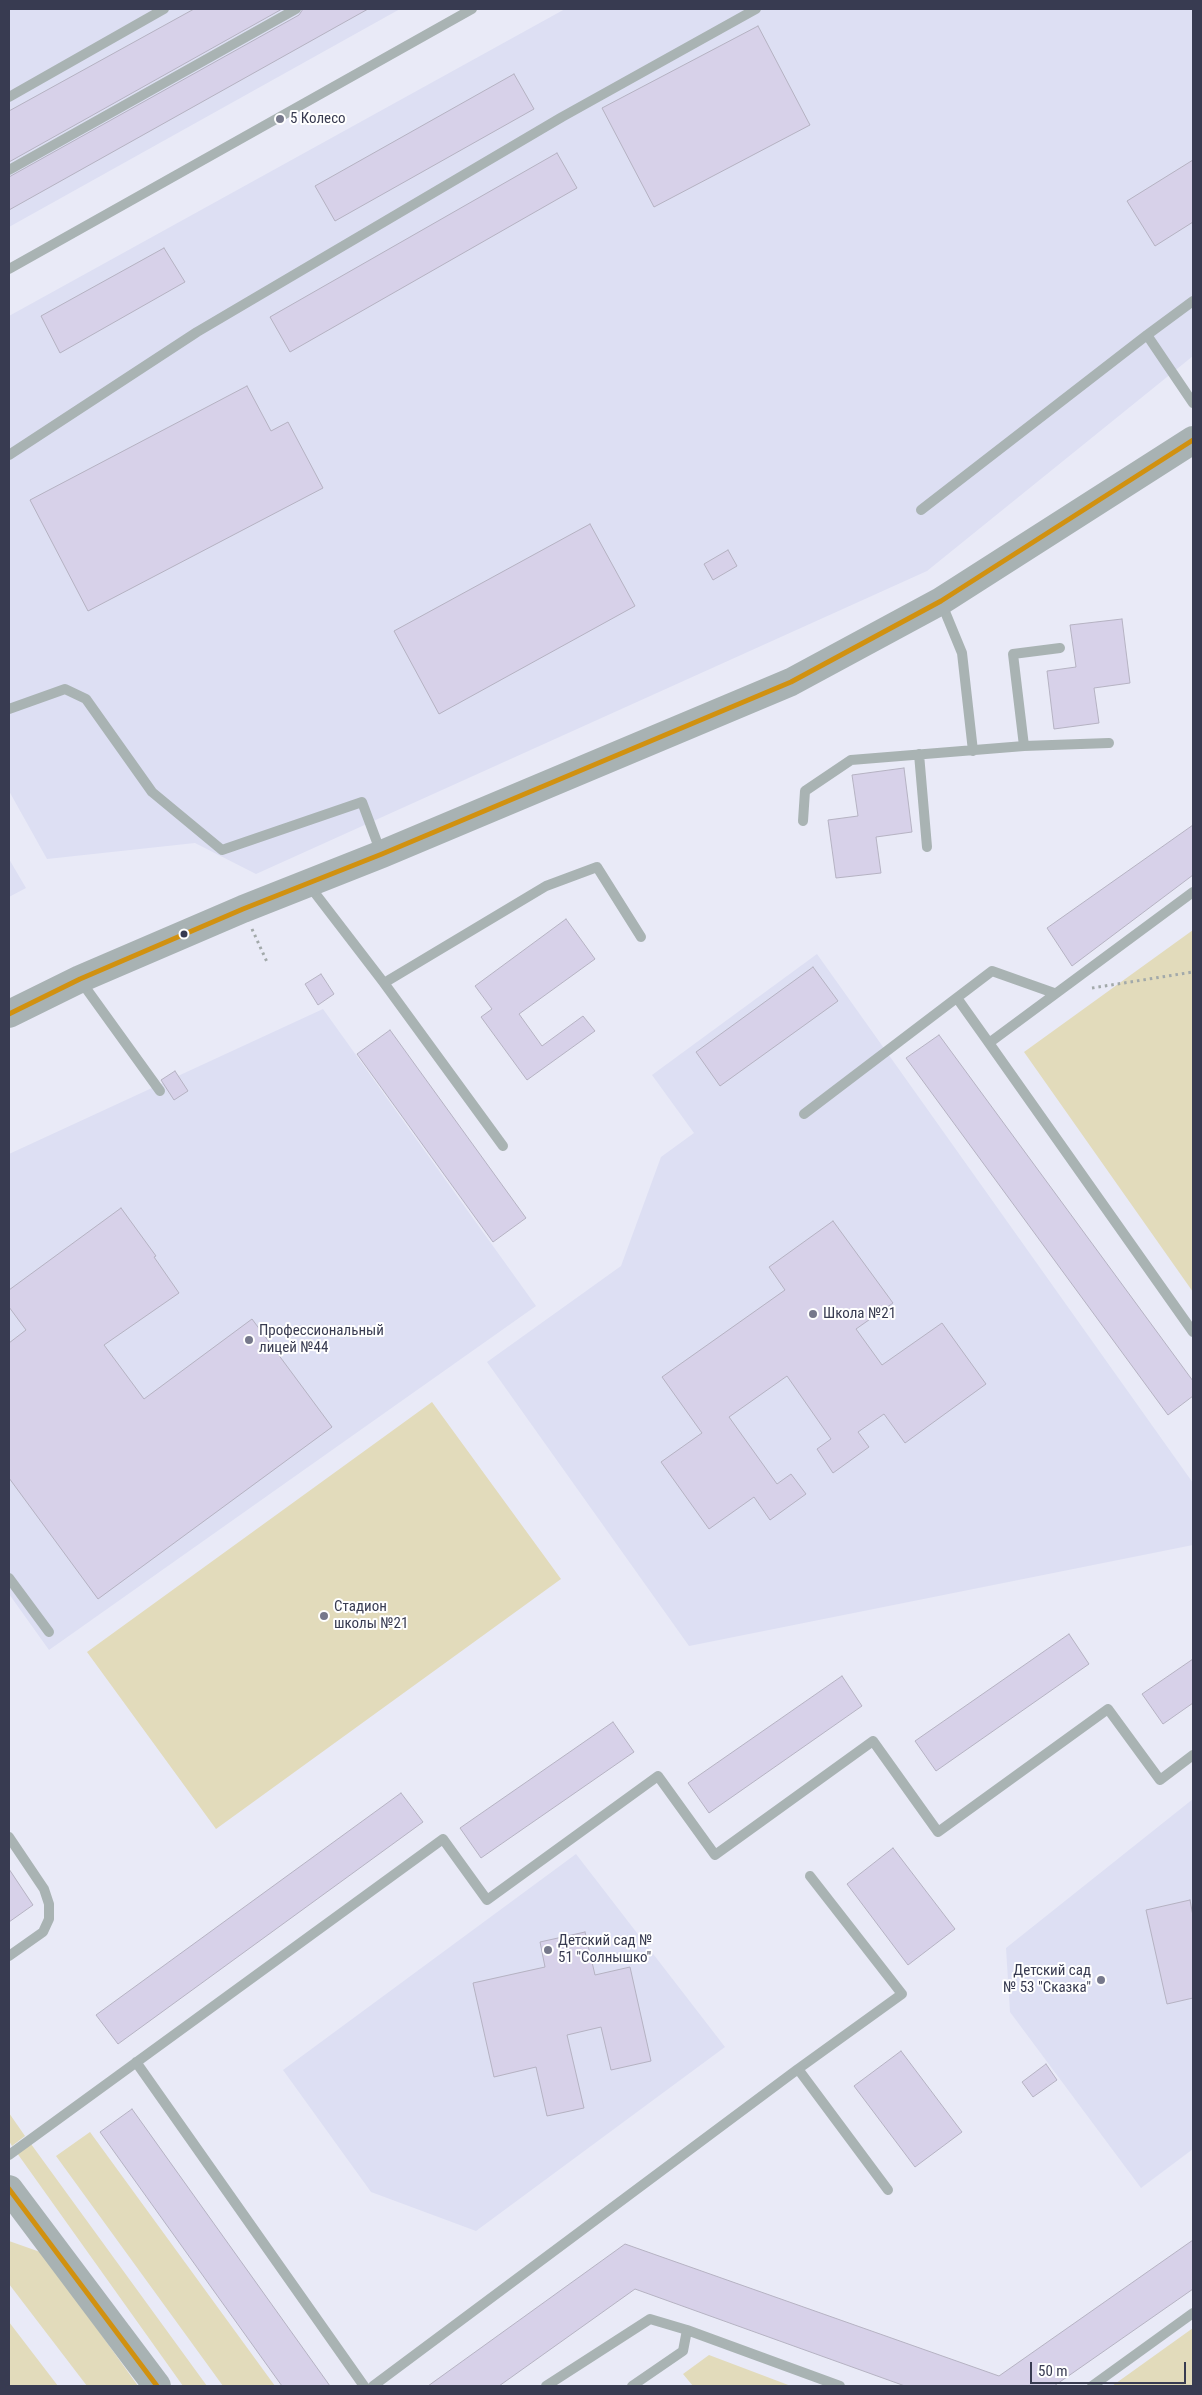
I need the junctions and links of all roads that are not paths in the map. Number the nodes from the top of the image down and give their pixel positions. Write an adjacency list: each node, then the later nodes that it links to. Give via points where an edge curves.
1 (164, 9): 5 (lane)
2 (296, 9): 6 (lane)
3 (472, 9): 7 (lane)
4 (756, 9): 12 (lane, via 562,117 197,332)
5 (9, 97)
6 (9, 170)
7 (9, 269)
8 (1193, 301): 9 (lane)
9 (1147, 335): 10 (lane); 13 (lane)
10 (1193, 403)
11 (1193, 440): 14 (street)
12 (9, 455)
13 (921, 510)
14 (941, 601): 19 (lane, via 962,653); 23 (street, via 791,682)
15 (1060, 648): 18 (lane, via 1013,654)
16 (9, 709): 23 (lane, via 65,689 86,699 152,792 222,850 362,802)
17 (1109, 743): 18 (lane)
18 (1024, 746): 19 (lane)
19 (973, 751): 20 (lane)
20 (919, 754): 21 (lane, via 851,760 805,791); 22 (lane)
21 (803, 821)
22 (927, 847)
23 (382, 854): 24 (street)
24 (307, 883): 27 (street); 28 (lane)
25 (1193, 892): 29 (lane)
26 (641, 936): 28 (lane, via 597,867 546,886)
27 (80, 980): 31 (street); 33 (lane)
28 (384, 983): 35 (lane)
29 (1054, 993): 30 (lane, via 992,971); 32 (lane)
30 (957, 998): 32 (lane); 34 (lane)
31 (9, 1014)
32 (988, 1043): 36 (lane)
33 (160, 1091)
34 (804, 1114)
35 (503, 1146)
36 (1193, 1332)
37 (9, 1578): 38 (lane)
38 (49, 1632)
39 (1193, 1756): 43 (lane, via 1160,1780 1108,1708 938,1832 873,1741 715,1855 658,1776 487,1900 443,1839)
40 (9, 1837): 42 (lane, via 44,1889 49,1904 49,1919 43,1932)
41 (810, 1876): 44 (lane, via 902,1994)
42 (9, 1956)
43 (136, 2062): 45 (lane); 51 (lane)
44 (798, 2069): 47 (lane); 52 (lane)
45 (9, 2155)
46 (9, 2189): 50 (street)
47 (888, 2190)
48 (1193, 2313): 56 (lane)
49 (687, 2330): 53 (lane, via 650,2318); 54 (lane, via 683,2350); 55 (lane)
50 (157, 2386)
51 (364, 2386)
52 (373, 2386)
53 (546, 2386)
54 (632, 2386)
55 (840, 2386)
56 (1092, 2386)

